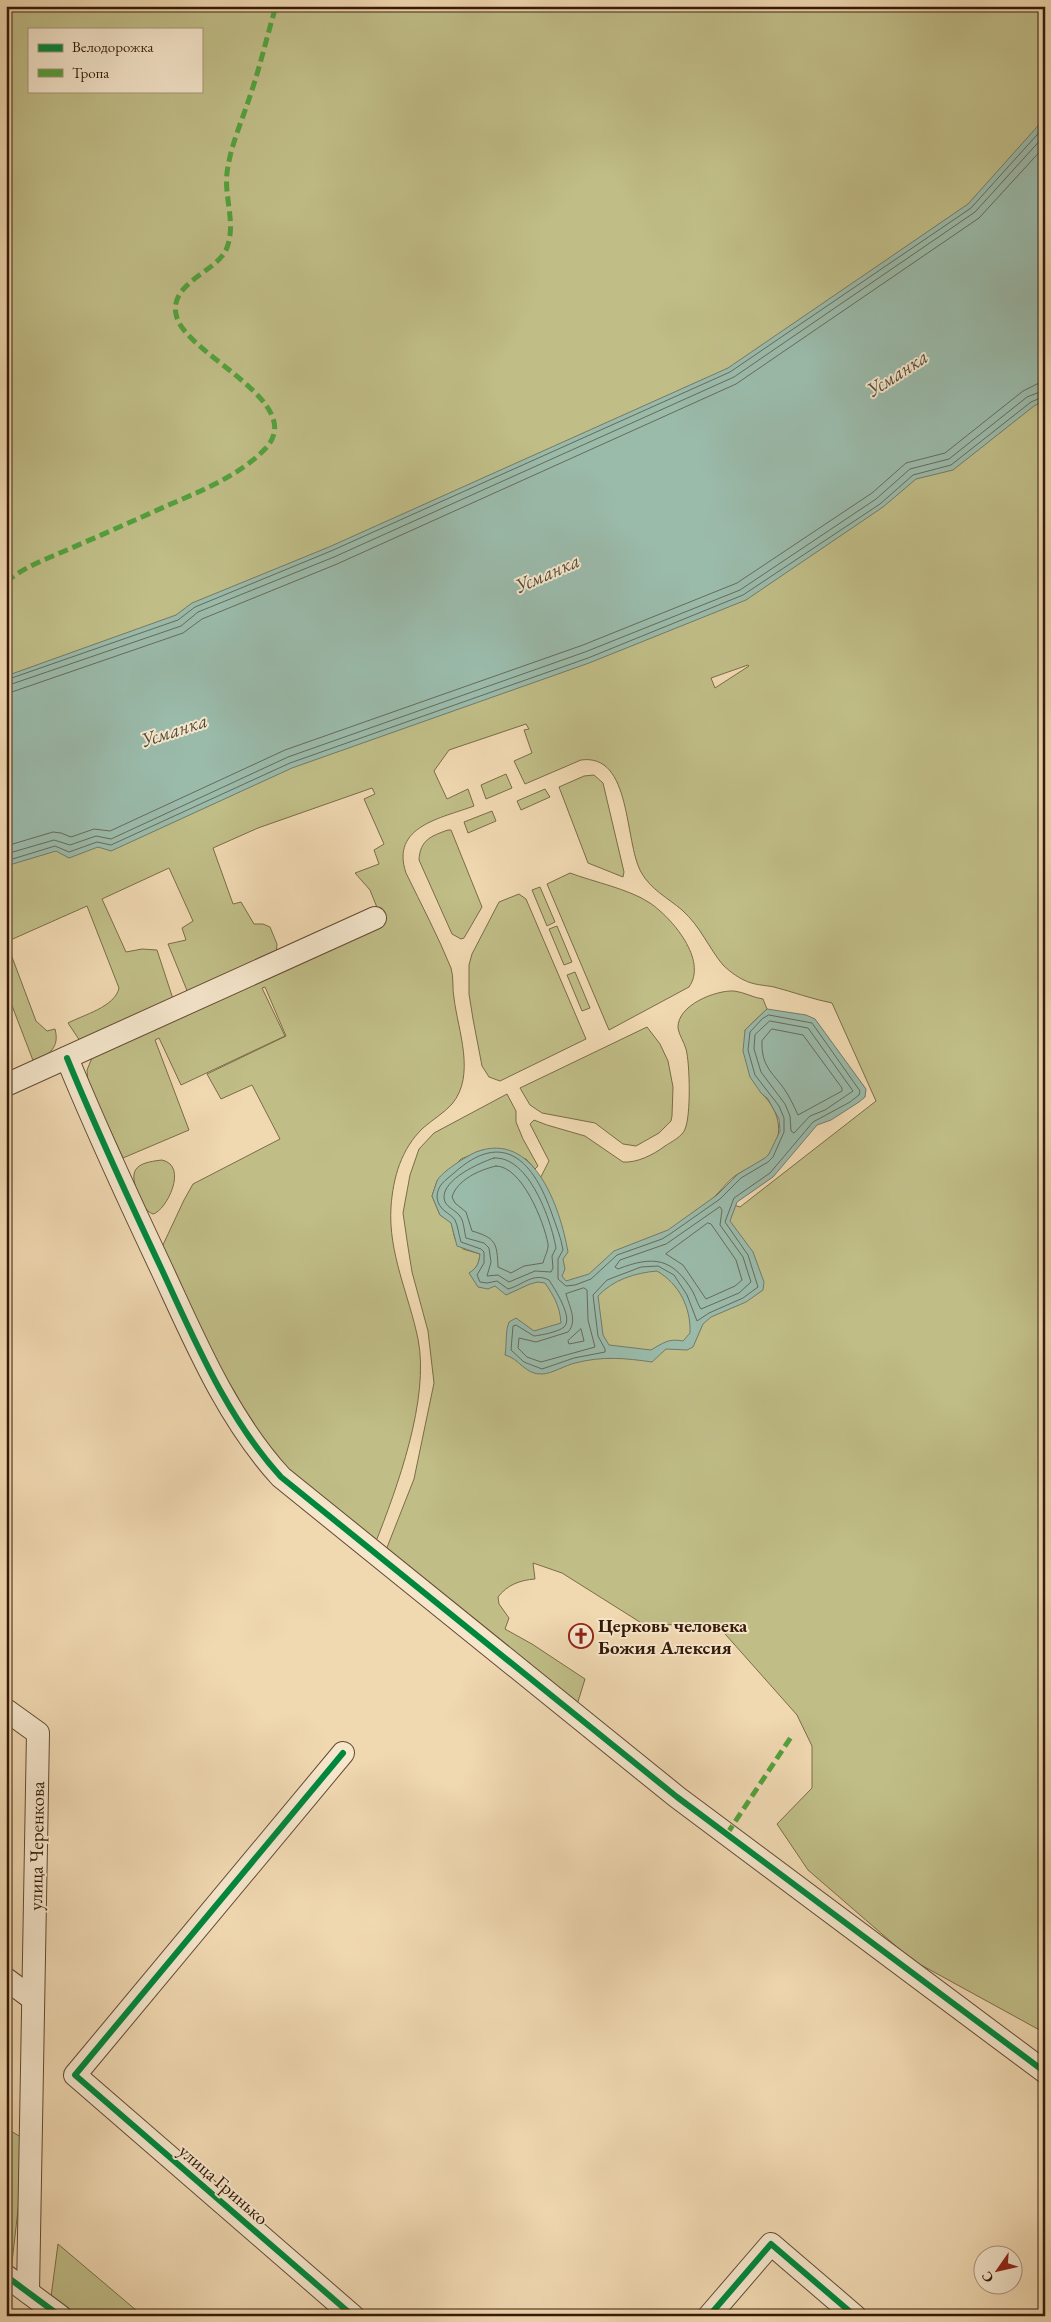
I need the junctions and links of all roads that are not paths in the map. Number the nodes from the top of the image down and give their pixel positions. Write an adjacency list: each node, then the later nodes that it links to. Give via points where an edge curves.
1 (375, 918): 2 (street)
2 (67, 1058): 3 (street); 8 (street, via 192,1335 241,1424 260,1453 281,1476 677,1797)
3 (6, 1085)
4 (6, 1710): 7 (street, улица Черенкова, via 38,1733)
5 (343, 1753): 12 (street, улица Гринько, via 75,2075)
6 (6, 1979): 7 (street)
7 (32, 1999): 10 (street, улица Черенкова)
8 (1045, 2072)
9 (6, 2276): 10 (street)
10 (28, 2292): 11 (street)
11 (60, 2316)
12 (353, 2316)
13 (709, 2316): 14 (street, via 771,2244)
14 (855, 2316)

